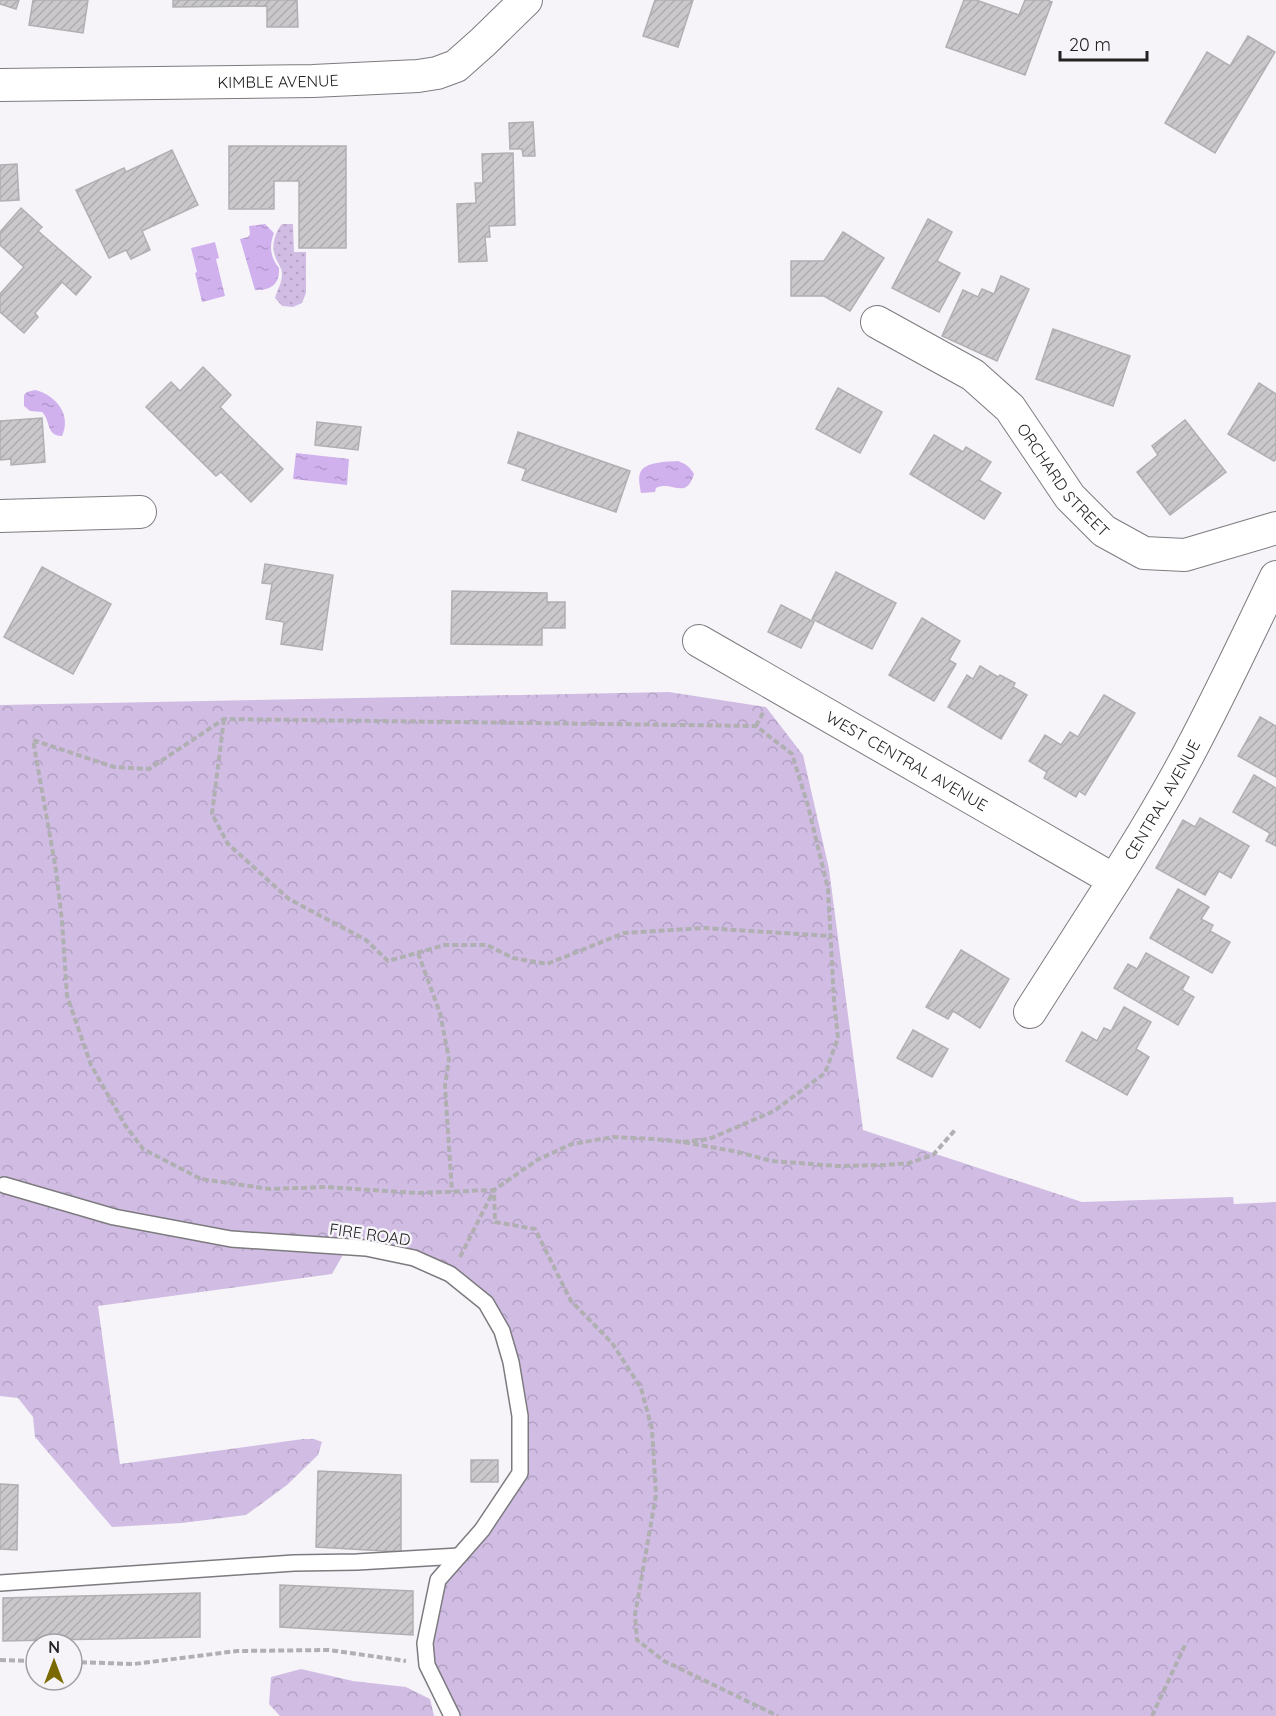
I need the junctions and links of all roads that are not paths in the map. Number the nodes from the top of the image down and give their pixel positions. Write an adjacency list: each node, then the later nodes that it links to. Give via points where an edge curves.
1 (526, 0): 2 (street, KIMBLE AVENUE, via 456,66 437,73 313,81)
2 (0, 85)
3 (878, 322): 6 (street, ORCHARD STREET, via 973,375 1010,408 1070,497 1104,531 1144,554 1185,555)
4 (140, 512): 5 (street)
5 (0, 516)
6 (1276, 528)
7 (1276, 577): 9 (street, CENTRAL AVENUE, via 1217,701)
8 (699, 641): 9 (street, WEST CENTRAL AVENUE)
9 (1114, 880): 10 (street, CENTRAL AVENUE)
10 (1030, 1012)
11 (4, 1185): 12 (lane, FIRE ROAD, via 114,1216 231,1239 366,1248 414,1258 450,1274 486,1303 502,1331 511,1362 520,1416 520,1473 482,1530)
12 (459, 1556): 13 (lane); 14 (lane, FIRE ROAD, via 438,1580 425,1643 427,1665)
13 (0, 1583)
14 (452, 1716)

